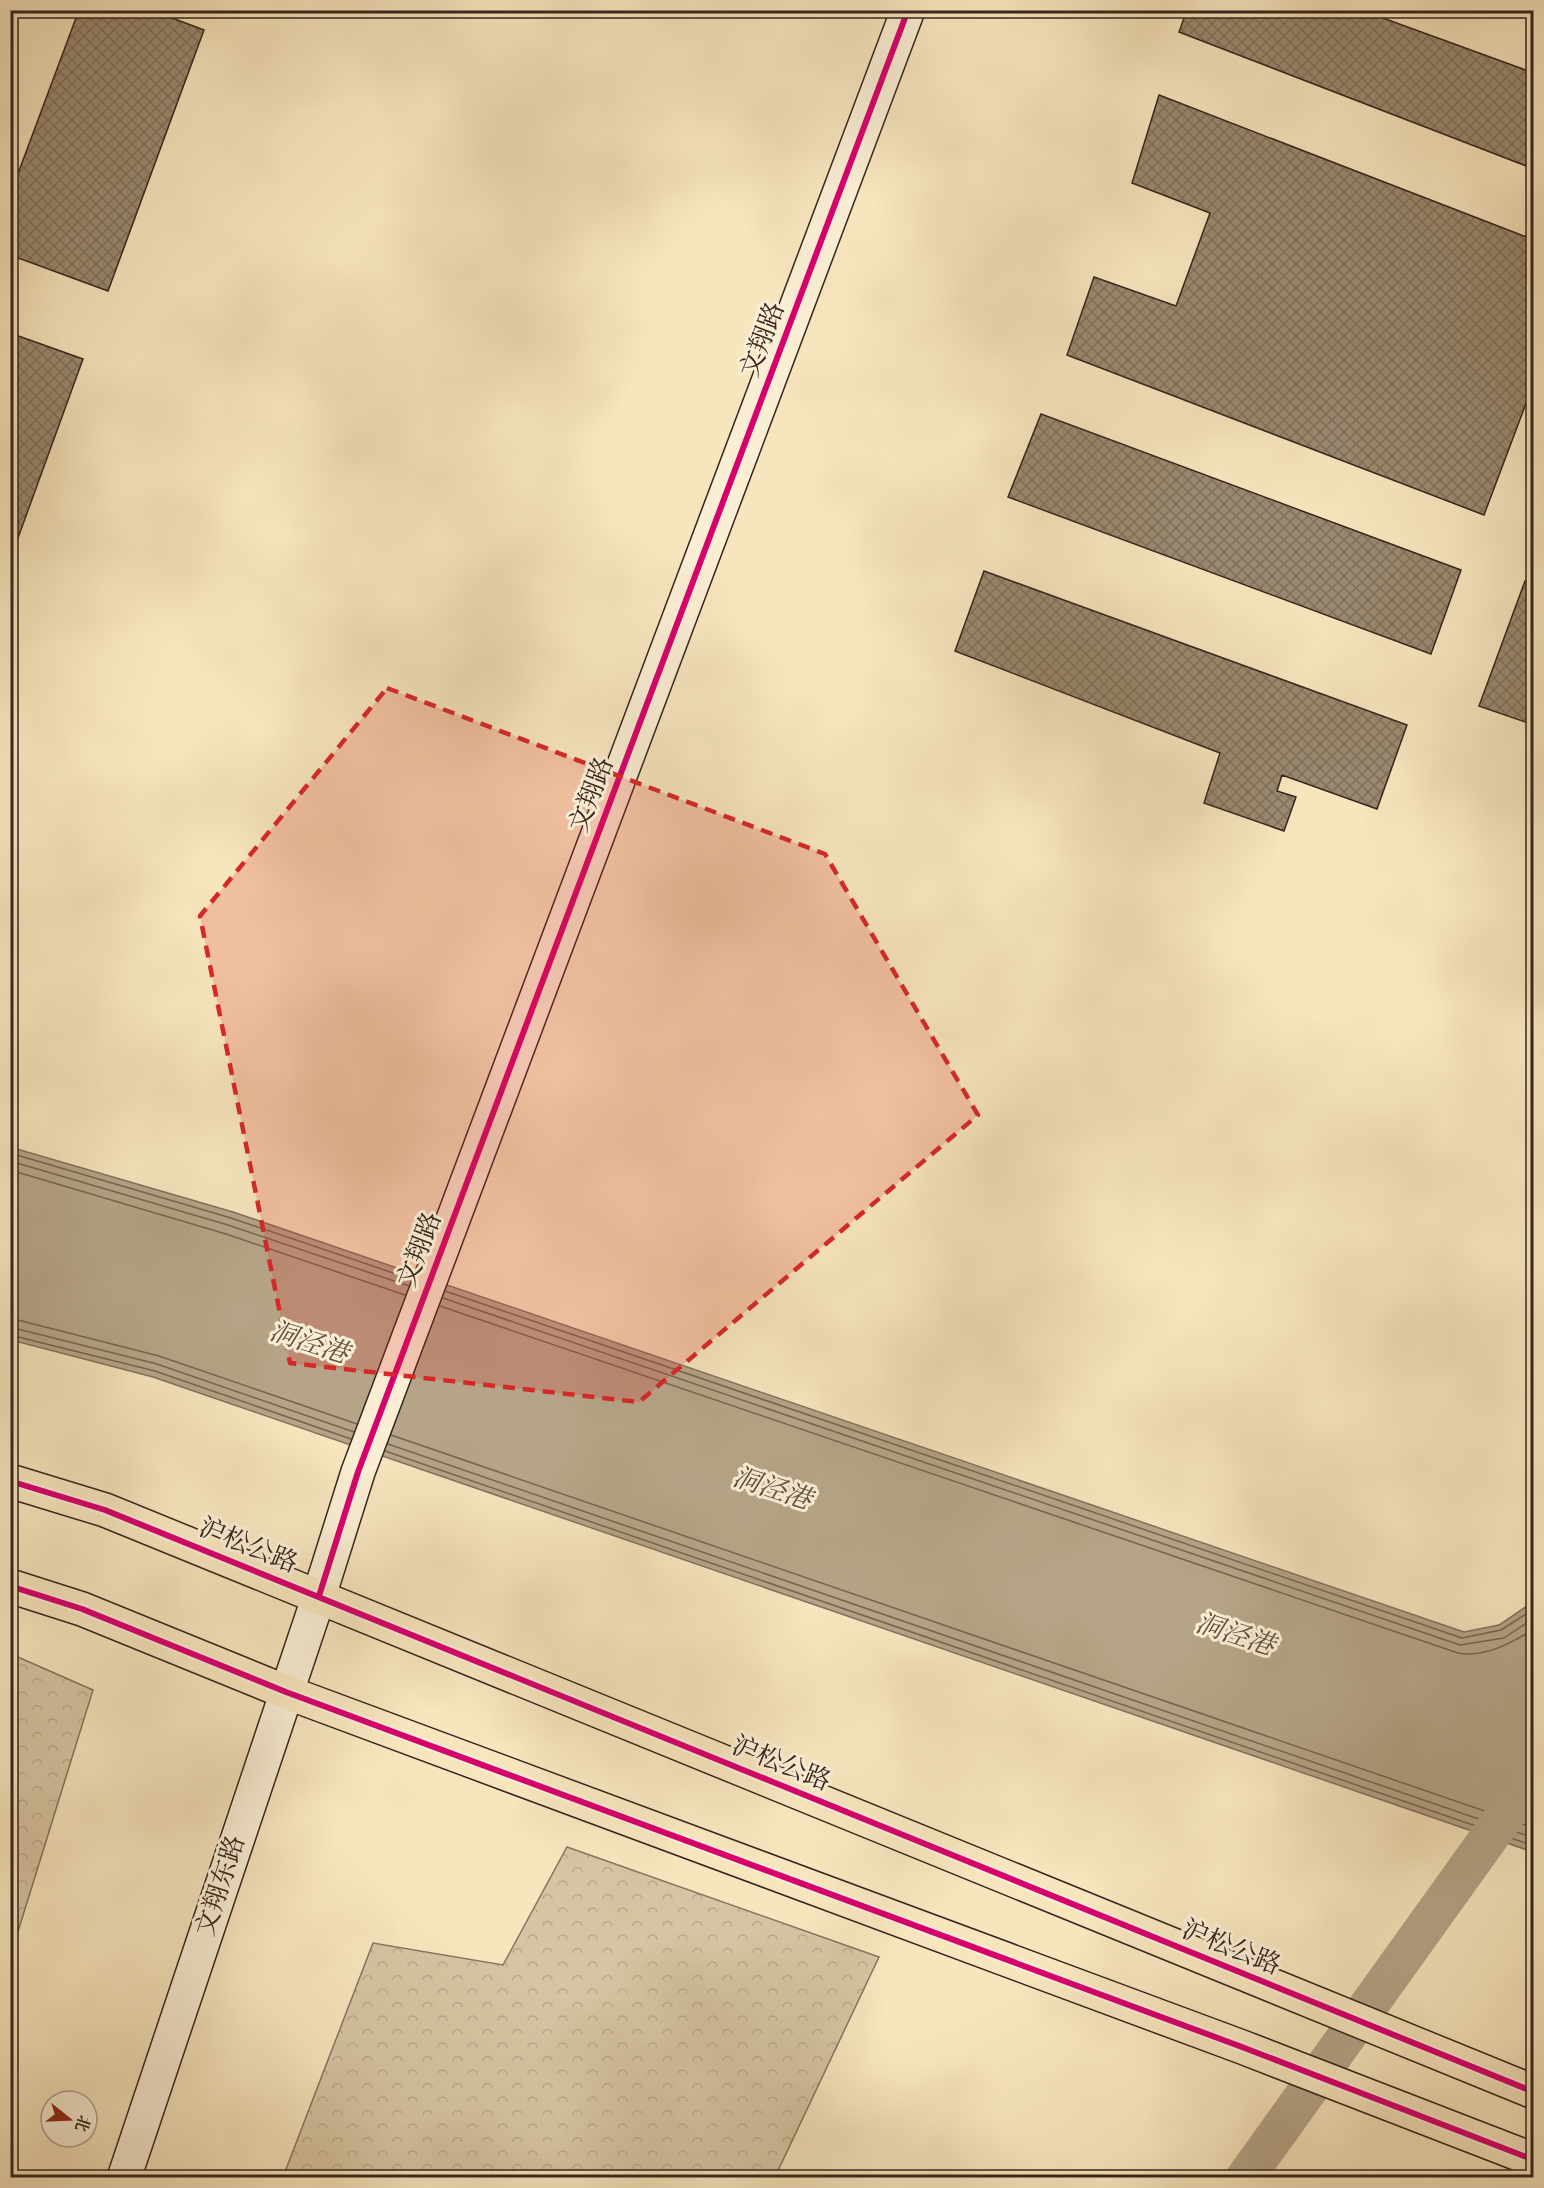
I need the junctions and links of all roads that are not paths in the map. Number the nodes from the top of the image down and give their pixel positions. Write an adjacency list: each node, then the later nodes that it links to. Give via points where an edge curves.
1 (908, 10): 4 (main road, 文翔路, via 358,1472)
2 (10, 1481): 4 (main road, 沪松公路, via 105,1510)
3 (10, 1586): 5 (main road, via 82,1609)
4 (320, 1596): 5 (main road, 文翔东路); 6 (main road, 沪松公路)
5 (286, 1692): 7 (main road, via 1242,2047); 8 (main road, 文翔东路)
6 (1533, 2092)
7 (1533, 2160)
8 (124, 2178)

